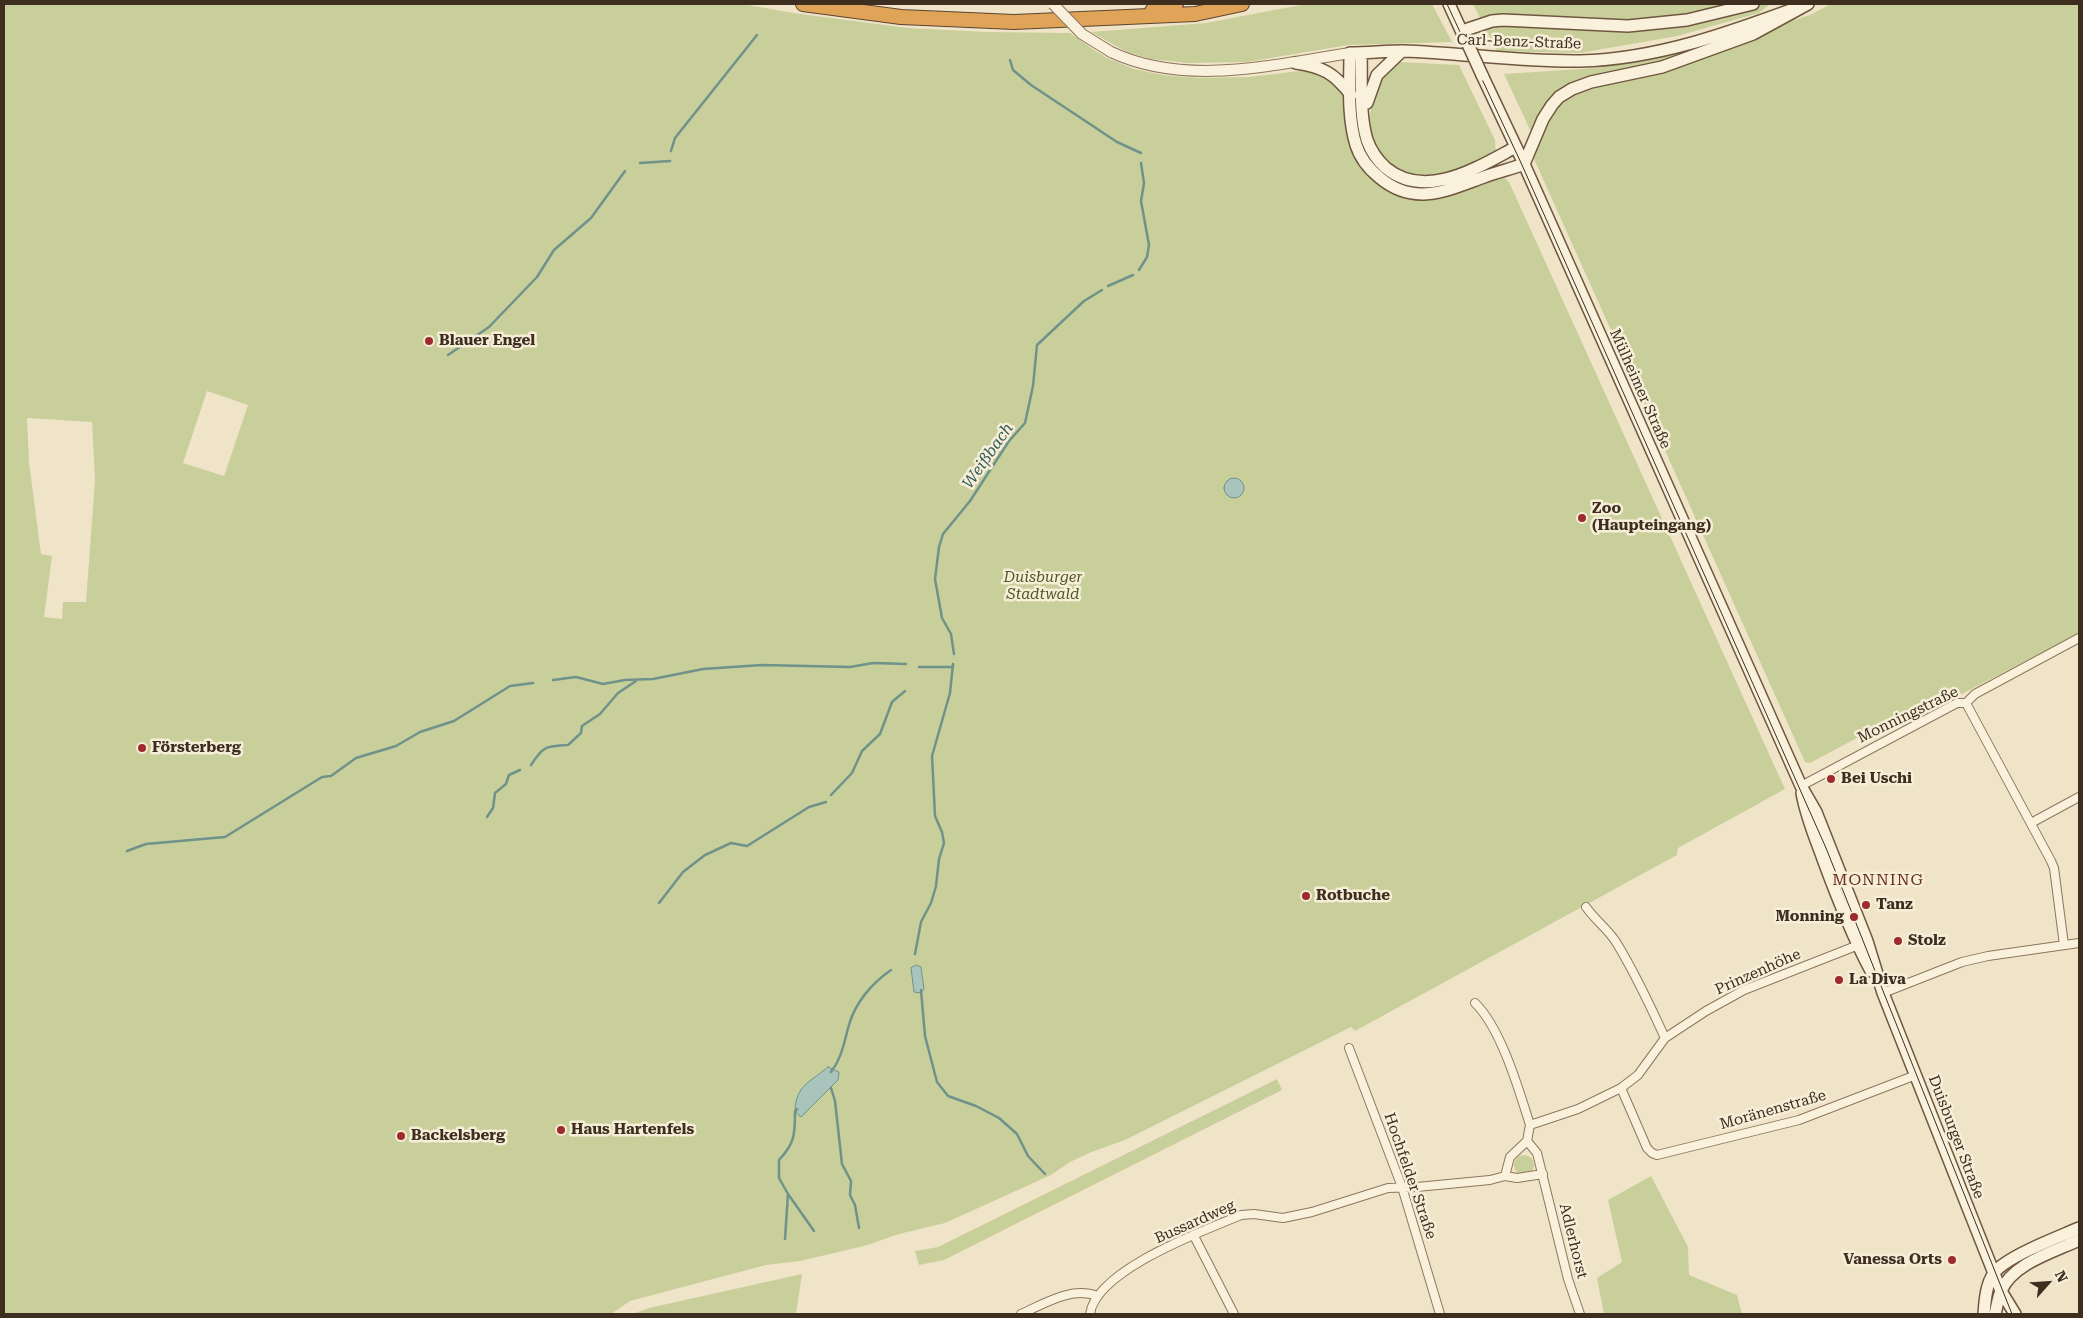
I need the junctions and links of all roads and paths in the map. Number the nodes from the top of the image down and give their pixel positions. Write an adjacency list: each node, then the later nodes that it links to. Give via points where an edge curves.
1 (803, 4): 8 (highway, via 901,17 1014,22)
2 (1052, 4): 12 (street, Carl-Benz-Straße, bridge, via 1082,34 1110,52 1135,62 1180,70 1250,69)
3 (1176, 4): 8 (highway)
4 (1242, 4): 8 (highway, via 1195,14)
5 (1449, 4): 9 (main road, Mülheimer Straße)
6 (1753, 4): 9 (main road, via 1687,20 1638,25 1492,21)
7 (1807, 4): 10 (main road, Carl-Benz-Straße, via 1690,44 1625,57 1582,61 1522,60); 16 (main road, Carl-Benz-Straße, via 1753,34 1662,67 1590,82 1572,89 1559,97 1543,119)
8 (1130, 17)
9 (1464, 36): 15 (main road, Mülheimer Straße, bridge)
10 (1402, 51): 11 (main road, Carl-Benz-Straße); 14 (main road, via 1377,75)
11 (1356, 53): 12 (street, Carl-Benz-Straße); 13 (main road); 14 (main road)
12 (1296, 63): 13 (main road, via 1322,68)
13 (1351, 95): 16 (main road, via 1354,136 1361,156 1375,174 1394,187 1414,194 1443,192)
14 (1364, 117): 15 (main road, via 1368,141 1376,158 1392,173 1416,182 1449,179)
15 (1516, 147): 16 (main road, Mülheimer Straße)
16 (1524, 164): 19 (main road, Mülheimer Straße)
17 (2079, 638): 18 (street, Monningstraße, via 1975,694)
18 (1966, 703): 19 (street, Monningstraße, via 1957,703); 21 (street)
19 (1801, 786): 23 (main road, Duisburger Straße, via 1805,812 1832,886)
20 (2079, 797): 21 (street)
21 (2031, 823): 25 (street, via 2054,868)
22 (1586, 907): 28 (street, via 1616,942 1642,986)
23 (1862, 943): 26 (main road, Duisburger Straße); 28 (street, Prinzenhöhe, via 1744,990)
24 (2079, 943): 25 (street)
25 (2064, 945): 26 (street, via 1962,962)
26 (1883, 993): 30 (main road, Duisburger Straße)
27 (1475, 1003): 32 (street, via 1485,1013 1505,1054)
28 (1665, 1038): 31 (street, Prinzenhöhe, via 1638,1075)
29 (1349, 1048): 36 (street, Hochfelder Straße)
30 (1916, 1075): 31 (street, Moränenstraße, via 1799,1120 1663,1154 1652,1153 1647,1148); 40 (main road, Duisburger Straße)
31 (1620, 1088): 32 (street, Prinzenhöhe, via 1578,1109)
32 (1530, 1126): 33 (street)
33 (1527, 1141): 34 (street, via 1537,1153); 35 (street, via 1510,1158)
34 (1542, 1174): 35 (street, via 1517,1178); 47 (street, Adlerhorst)
35 (1506, 1176): 36 (street)
36 (1402, 1187): 38 (street, Bussardweg, via 1388,1188 1290,1217 1241,1215); 46 (street, Hochfelder Straße)
37 (2079, 1228): 40 (main road, via 2014,1258)
38 (1194, 1236): 42 (street, Bussardweg, via 1128,1268); 45 (street)
39 (2079, 1240): 41 (main road, via 2019,1270)
40 (1994, 1274): 41 (main road, Duisburger Straße); 48 (main road)
41 (2001, 1291): 49 (main road); 50 (main road, Duisburger Straße); 51 (main road, Duisburger Straße)
42 (1097, 1296): 43 (street, via 1074,1292); 44 (street)
43 (1021, 1314)
44 (1090, 1314)
45 (1234, 1314)
46 (1440, 1314)
47 (1580, 1314)
48 (1984, 1314)
49 (1995, 1314)
50 (2006, 1314)
51 (2015, 1314)

